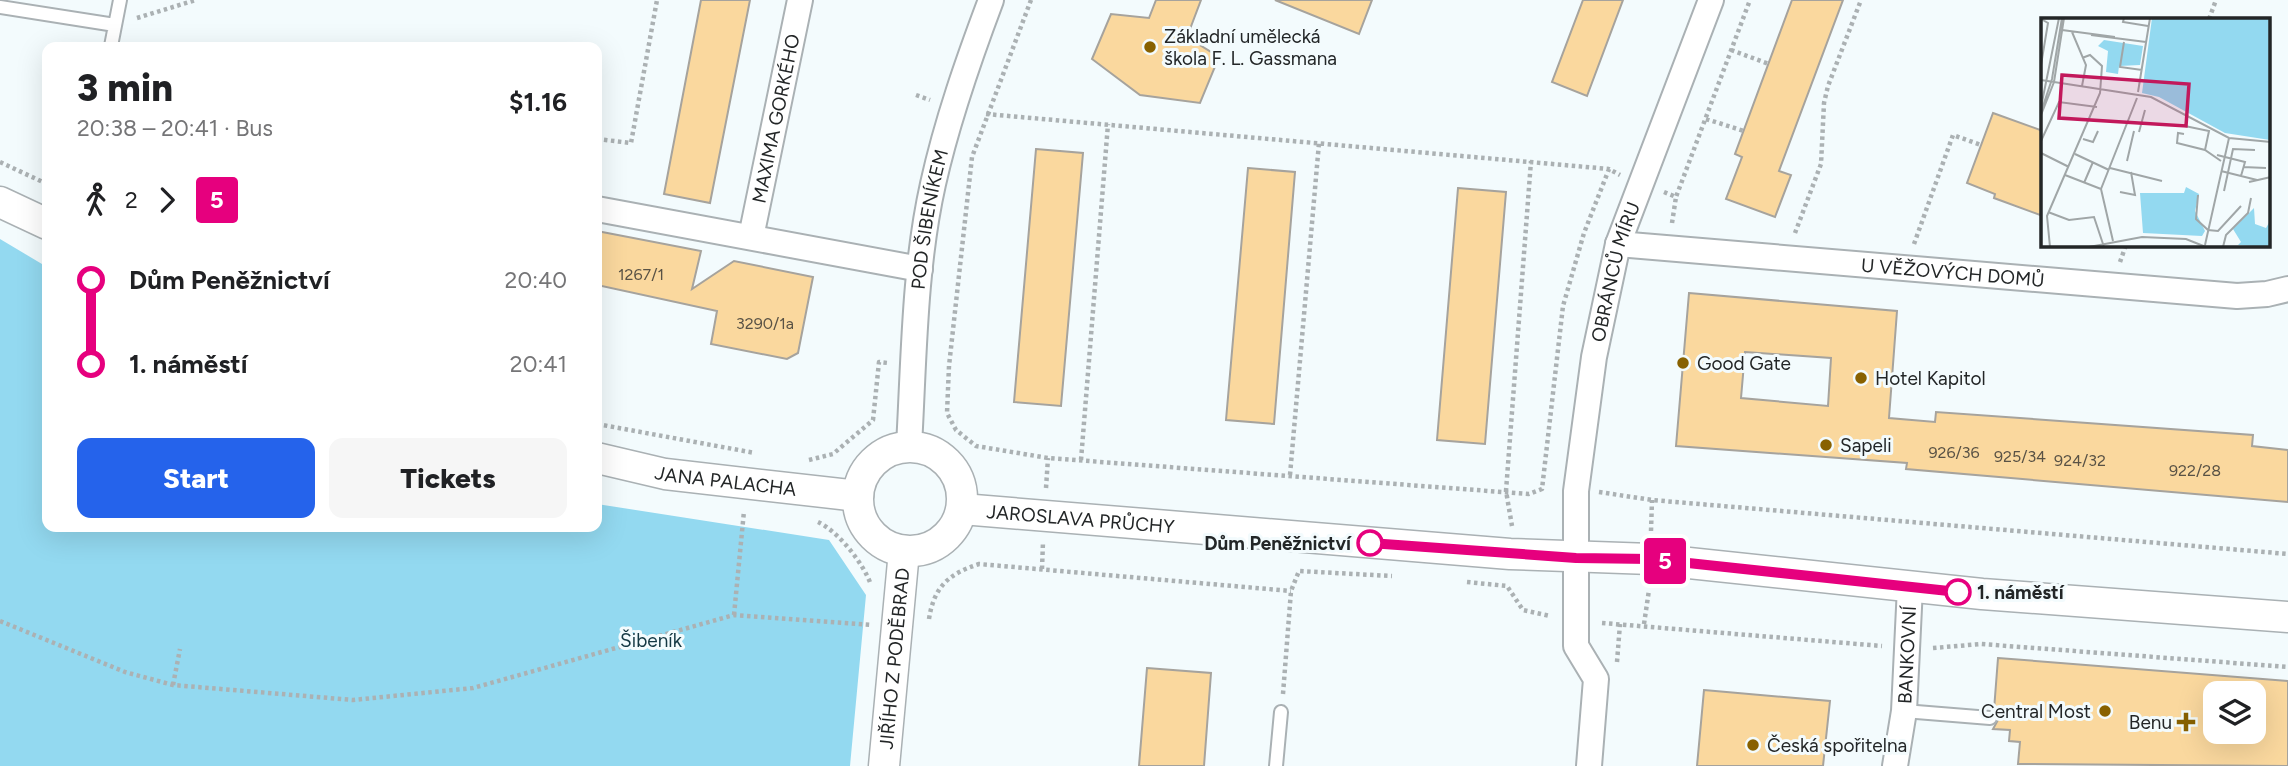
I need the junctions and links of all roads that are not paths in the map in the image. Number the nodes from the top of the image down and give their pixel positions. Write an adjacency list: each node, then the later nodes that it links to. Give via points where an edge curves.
1 (120, 0): 6 (lane)
2 (800, 0): 11 (street, MAXIMA GORKÉHO)
3 (991, 0): 13 (street, POD ŠIBENÍKEM, via 953,107 933,186)
4 (1711, 0): 12 (street, OBRÁNCŮ MÍRU)
5 (0, 7): 6 (lane)
6 (115, 25): 7 (lane)
7 (112, 42)
8 (0, 202): 10 (street)
9 (602, 210): 11 (street)
10 (42, 222)
11 (751, 237): 13 (street)
12 (1618, 244): 14 (street, U VĚŽOVÝCH DOMŮ, via 2237,296); 20 (street, OBRÁNCŮ MÍRU, via 1594,356 1576,491)
13 (920, 269): 15 (street, POD ŠIBENÍKEM)
14 (2288, 289)
15 (909, 446): 17 (street, via 893,449 868,467); 18 (street, via 939,454 951,465 963,494)
16 (602, 459): 17 (street, JANA PALACHA, via 665,474)
17 (858, 496): 19 (street, via 865,526 889,547)
18 (962, 509): 19 (street, via 947,536 927,548); 20 (street, JAROSLAVA PRŮCHY)
19 (904, 551): 26 (street, JIŘÍHO Z PODĚBRAD, via 880,621)
20 (1576, 558): 21 (street, JAROSLAVA PRŮCHY, via 1651,559); 28 (street, OBRÁNCŮ MÍRU, via 1576,646 1596,679)
21 (1910, 587): 22 (street, JAROSLAVA PRŮCHY); 24 (street, BANKOVNÍ)
22 (2288, 617)
23 (1281, 712): 27 (lane)
24 (1904, 712): 25 (lane); 29 (street, BANKOVNÍ)
25 (1990, 718)
26 (884, 766)
27 (1276, 766)
28 (1589, 766)
29 (1895, 766)

